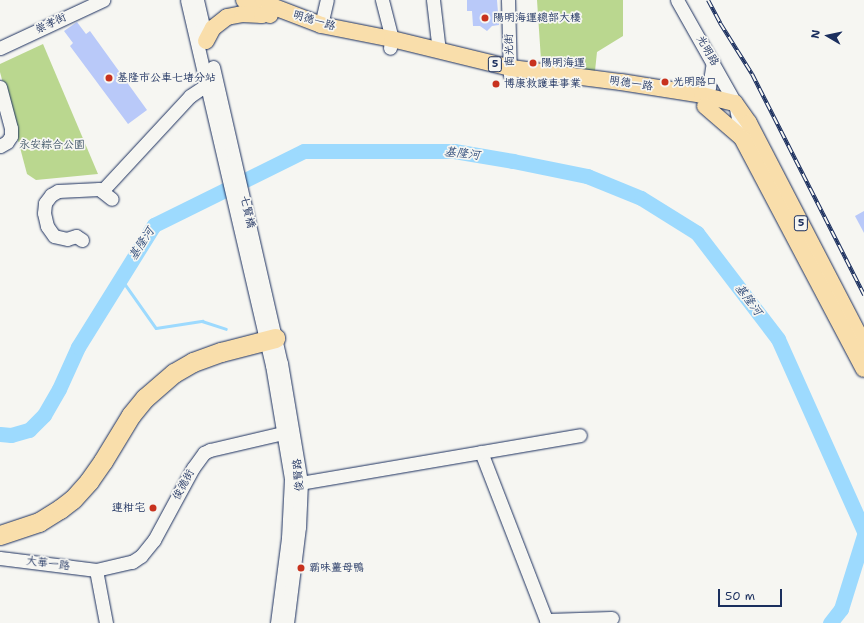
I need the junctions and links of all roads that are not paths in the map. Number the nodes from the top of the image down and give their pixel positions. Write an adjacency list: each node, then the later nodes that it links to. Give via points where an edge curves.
1 (103, 0): 14 (street, 崇孝街)
2 (187, 0): 19 (street)
3 (197, 0): 12 (street)
4 (244, 0): 10 (main road, 明德一路 / 5)
5 (327, 0): 11 (street)
6 (382, 0): 13 (street)
7 (433, 0): 15 (street)
8 (508, 0): 17 (street, 南光街)
9 (677, 0): 16 (street, 光明路)
10 (267, 5): 11 (main road, 明德一路 / 5); 12 (main road, via 227,17 213,28); 13 (main road, 明德一路 / 5, via 317,32)
11 (322, 25): 13 (main road, 明德一路 / 5)
12 (206, 40): 19 (street)
13 (391, 43): 15 (main road, 明德一路 / 5); 17 (main road, 明德一路 / 5)
14 (0, 48)
15 (439, 51): 17 (main road, 明德一路 / 5)
16 (713, 62): 20 (street); 21 (street, 光明路)
17 (510, 72): 20 (main road, 明德一路 / 5, via 650,95)
18 (0, 87): 23 (street, via 11,136)
19 (214, 90): 24 (street, via 190,96 107,195 99,189 58,191 51,195 45,204 47,226 54,236 67,239 76,236); 25 (street, 七賢橋)
20 (704, 101): 21 (main road, 5, via 720,106); 22 (main road)
21 (735, 103): 22 (street, 光明路); 26 (main road, 5, via 748,123)
22 (742, 138): 27 (main road, 5)
23 (0, 146)
24 (82, 240)
25 (267, 336): 28 (street, 俊賢路); 32 (highway, via 193,362 174,373 144,398 131,414 93,476 73,499 39,522)
26 (864, 345)
27 (864, 369)
28 (289, 432): 31 (street, 俊賢路); 34 (street, 俊德街, via 204,453 147,549 132,562)
29 (580, 435): 30 (street)
30 (481, 452): 31 (street); 35 (street, via 546,620)
31 (296, 483): 37 (street, 俊賢路); 38 (street, 俊賢路, via 299,527)
32 (0, 535)
33 (0, 558): 34 (street, 大華一路)
34 (96, 570): 36 (street)
35 (612, 618)
36 (106, 623)
37 (277, 623)
38 (287, 623)

